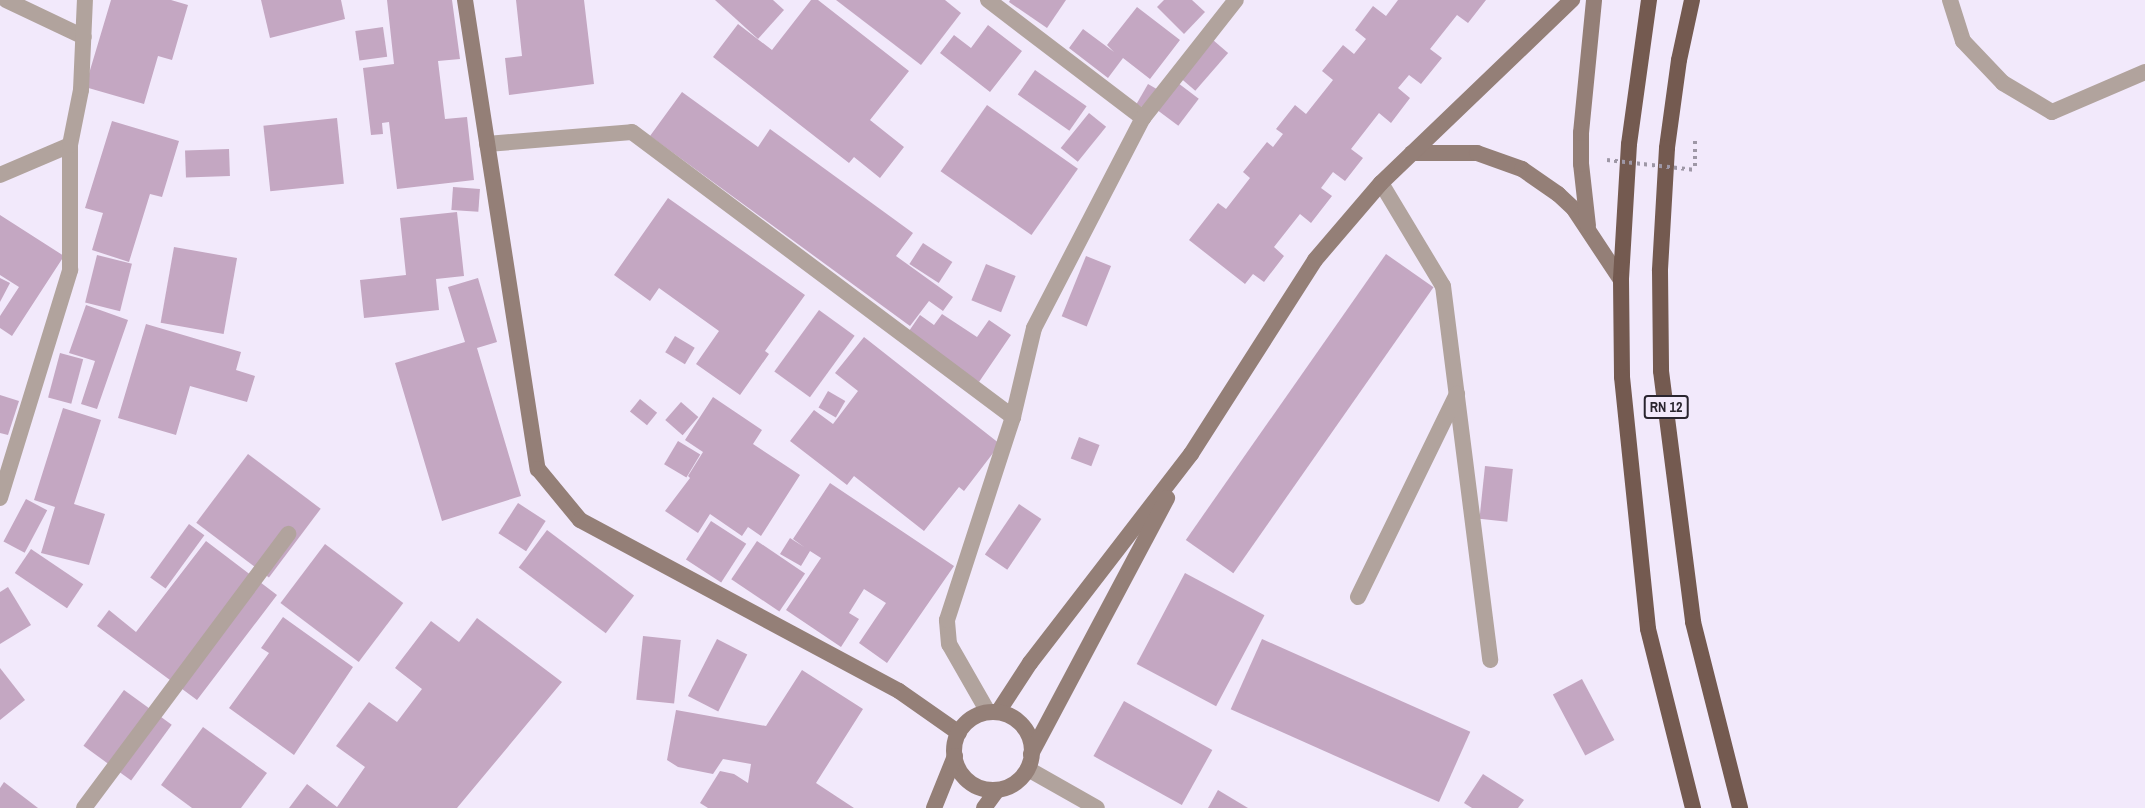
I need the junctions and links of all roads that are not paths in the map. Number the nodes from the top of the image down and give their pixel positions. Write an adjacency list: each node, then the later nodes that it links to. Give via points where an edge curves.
1 (6, 0): 11 (street)
2 (85, 0): 11 (street)
3 (465, 0): 14 (main road)
4 (988, 0): 13 (street)
5 (1236, 0): 13 (street)
6 (1572, 0): 16 (main road)
7 (1594, 0): 19 (main road, via 1581,133)
8 (1649, 0): 20 (highway, RN 12, via 1629,144)
9 (1692, 0): 38 (highway, RN 12, via 1667,148 1660,271 1661,371 1693,622)
10 (1950, 0): 12 (street, via 1963,41 2003,83 2052,112)
11 (84, 37): 15 (street, via 81,90)
12 (2145, 72)
13 (1143, 118): 22 (street, via 1034,328)
14 (487, 144): 22 (street, via 632,132); 29 (main road, via 538,470 580,520 899,691)
15 (70, 145): 17 (street); 24 (street, via 70,270)
16 (1412, 153): 18 (main road); 19 (main road, via 1477,153 1522,169 1558,194)
17 (0, 175)
18 (1381, 183): 21 (street, via 1443,286); 23 (main road, via 1316,260)
19 (1588, 227): 20 (main road)
20 (1622, 280): 37 (highway, RN 12, via 1622,377 1648,628)
21 (1457, 394): 26 (street); 27 (street)
22 (1013, 417): 28 (street, via 947,620 949,644)
23 (1191, 454): 28 (main road); 31 (main road)
24 (0, 498)
25 (288, 534): 33 (street)
26 (1358, 597)
27 (1490, 660)
28 (993, 712): 29 (main road, via 967,722); 31 (main road, via 1016,719 1028,735)
29 (959, 733): 30 (main road)
30 (955, 756): 32 (main road, via 959,771 969,782 982,789); 34 (main road)
31 (1030, 761): 32 (main road, via 1010,787); 36 (street)
32 (998, 790): 35 (main road)
33 (84, 808)
34 (934, 808)
35 (984, 808)
36 (1097, 808)
37 (1693, 808)
38 (1740, 808)

